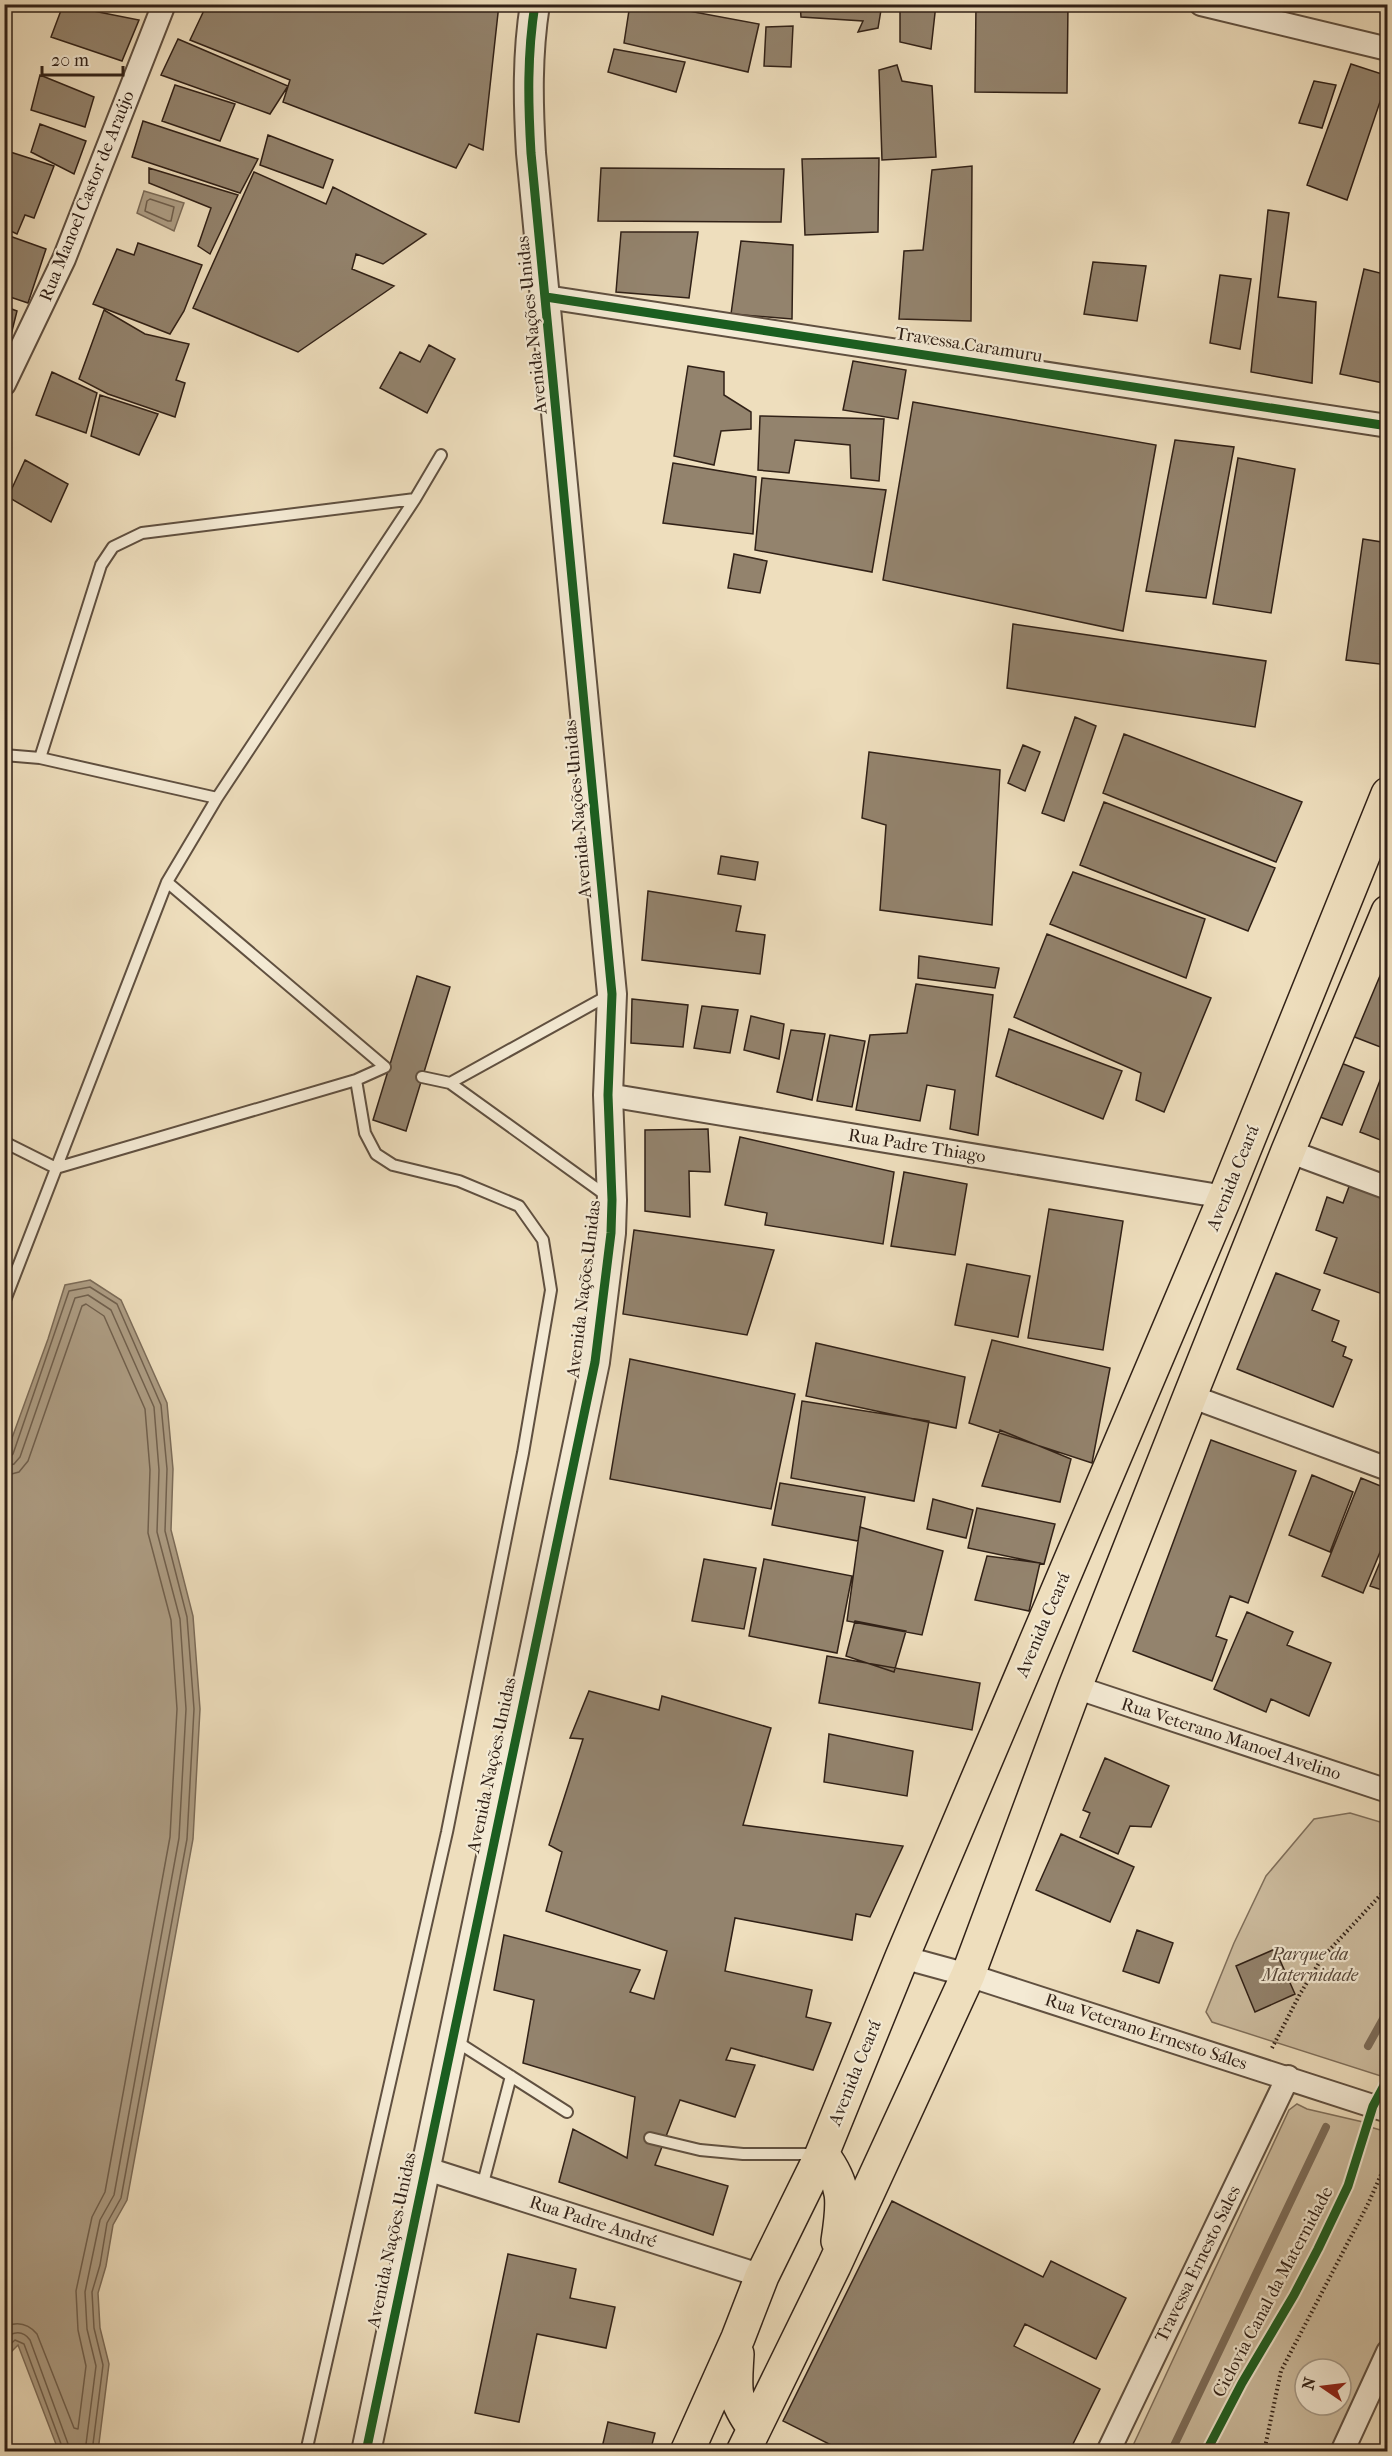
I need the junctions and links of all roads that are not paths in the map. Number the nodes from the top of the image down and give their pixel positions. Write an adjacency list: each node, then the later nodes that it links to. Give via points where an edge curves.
1 (164, 4): 6 (street, Rua Manoel Castor de Araújo, via 64,259)
2 (535, 4): 5 (street, Avenida Nações Unidas, via 528,56 528,96)
3 (1201, 4): 4 (street)
4 (1388, 49)
5 (546, 297): 7 (street, Travessa Caramuru); 16 (street, Avenida Nações Unidas)
6 (4, 384)
7 (1388, 426)
8 (441, 455): 9 (lane)
9 (415, 499): 11 (lane, via 142,533 113,547 101,566); 13 (lane)
10 (4, 755): 11 (lane)
11 (40, 758): 13 (lane)
12 (1388, 794): 25 (main road, Avenida Ceará)
13 (217, 798): 14 (lane)
14 (167, 882): 18 (lane, via 387,1067); 23 (lane)
15 (1388, 912): 22 (main road)
16 (612, 994): 19 (lane); 20 (street, Avenida Nações Unidas)
17 (422, 1077): 19 (lane)
18 (356, 1080): 23 (lane); 48 (lane, via 365,1133 376,1154 393,1165 459,1182 519,1206 543,1240 551,1290 523,1453 447,1832)
19 (450, 1083): 26 (lane)
20 (608, 1095): 25 (street, Rua Padre Thiago); 26 (street, Avenida Nações Unidas)
21 (4, 1142): 23 (lane)
22 (1288, 1151): 24 (street); 28 (main road)
23 (56, 1168): 27 (lane)
24 (1388, 1188)
25 (1225, 1197): 32 (main road, Avenida Ceará)
26 (612, 1200): 34 (street, Avenida Nações Unidas, via 595,1362)
27 (4, 1303)
28 (1190, 1396): 29 (street); 30 (main road)
29 (1388, 1468)
30 (1075, 1687): 31 (street, Rua Veterano Manoel Avelino); 33 (main road)
31 (1388, 1791)
32 (903, 1957): 33 (street, Rua Veterano Ernesto Sáles); 40 (main road, Avenida Ceará)
33 (968, 1975): 36 (street, Rua Veterano Ernesto Sáles); 43 (main road)
34 (451, 2038): 35 (lane); 41 (street, Avenida Nações Unidas)
35 (511, 2076): 38 (lane); 42 (lane)
36 (1288, 2077): 37 (street, Rua Veterano Ernesto Sáles); 51 (street, Travessa Ernesto Sales)
37 (1388, 2111)
38 (567, 2112)
39 (650, 2138): 40 (lane, via 700,2150)
40 (822, 2154): 43 (main road, via 840,2183 842,2206); 44 (main road, Avenida Ceará)
41 (424, 2168): 42 (street, Rua Padre André); 49 (street, Avenida Nações Unidas)
42 (482, 2187): 44 (street, Rua Padre André)
43 (834, 2266): 47 (main road)
44 (762, 2276): 45 (main road, Avenida Ceará)
45 (738, 2338): 47 (main road, via 735,2392); 50 (main road, Avenida Ceará)
46 (1388, 2352): 52 (street)
47 (749, 2440)
48 (306, 2451)
49 (366, 2451)
50 (687, 2451)
51 (1108, 2451)
52 (1342, 2451)

